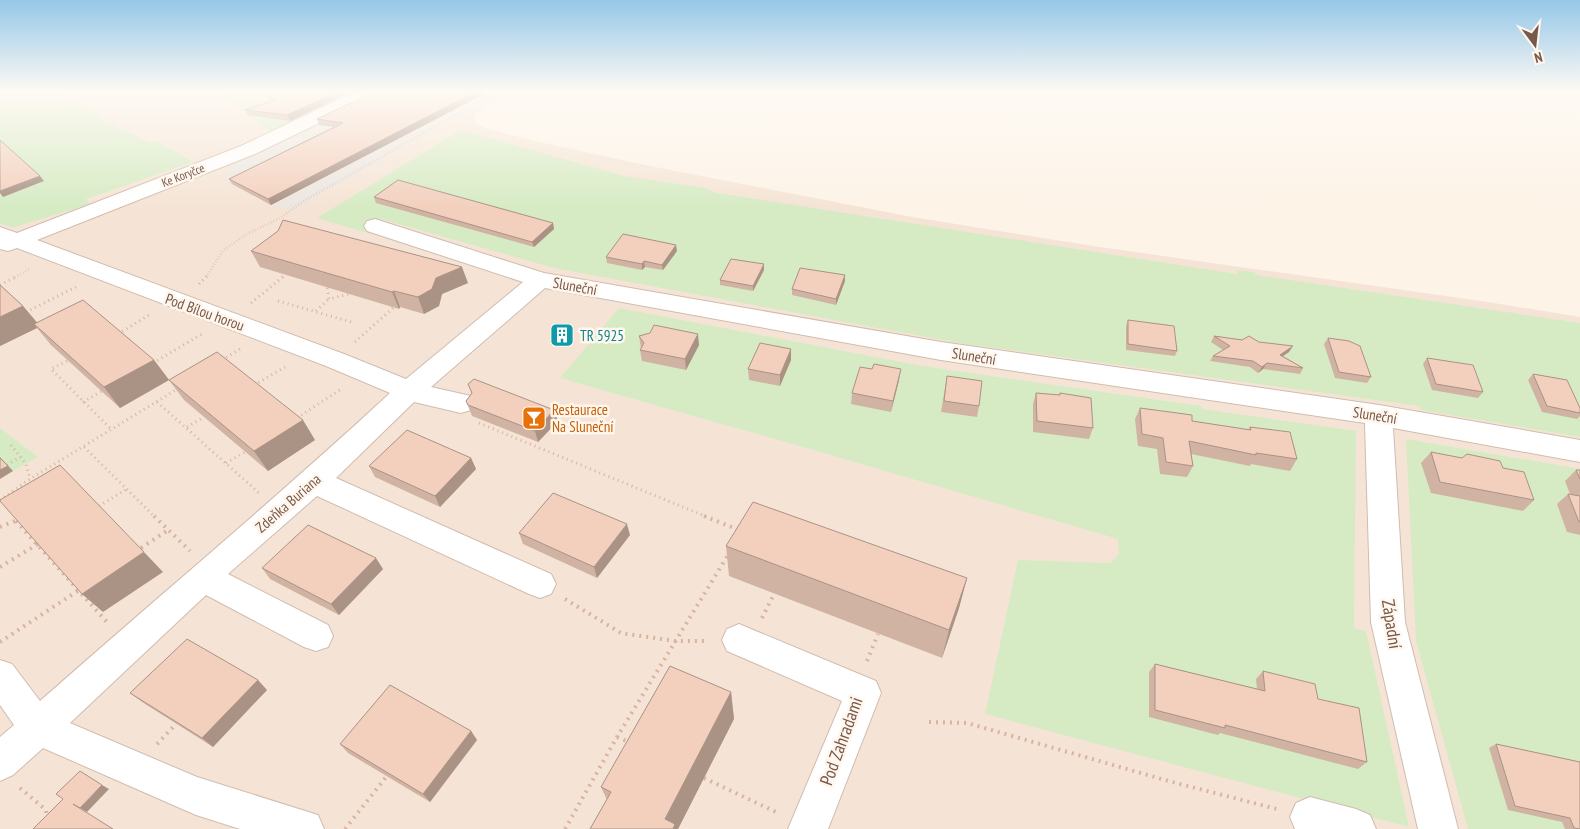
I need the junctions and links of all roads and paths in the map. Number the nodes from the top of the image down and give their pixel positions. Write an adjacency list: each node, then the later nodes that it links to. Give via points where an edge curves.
1 (292, 131): 4 (street, Ke Koryčce)
2 (428, 131): 11 (path, via 302,202 282,217 245,235 223,252 195,287)
3 (376, 226): 7 (street, Sluneční)
4 (5, 240): 5 (street, Pod Bílou horou)
5 (102, 272): 11 (street, Pod Bílou horou); 15 (path)
6 (285, 276): 16 (path)
7 (540, 280): 29 (street, Zdeňka Buriana); 33 (street, Sluneční, via 940,351)
8 (335, 284): 10 (path, via 327,286)
9 (352, 287): 10 (path, via 353,293)
10 (328, 299): 14 (path)
11 (172, 300): 16 (street, Pod Bílou horou); 19 (path)
12 (278, 301): 14 (path)
13 (394, 307): 22 (path)
14 (316, 311): 17 (path)
15 (25, 313)
16 (226, 320): 18 (street, Pod Bílou horou); 24 (path)
17 (351, 322)
18 (264, 333): 20 (street, Pod Bílou horou); 23 (path)
19 (115, 335)
20 (308, 350): 22 (street, Pod Bílou horou); 27 (path)
21 (67, 360): 30 (path, via 50,369)
22 (335, 360): 25 (street, Pod Bílou horou)
23 (218, 363)
24 (151, 364)
25 (363, 371): 29 (street, Pod Bílou horou); 35 (path, via 335,394)
26 (180, 388): 31 (path)
27 (249, 388)
28 (102, 391): 30 (path)
29 (409, 391): 32 (street, Pod Bílou horou); 48 (street, Zdeňka Buriana)
30 (83, 402): 38 (path)
31 (156, 402): 37 (path); 38 (path)
32 (462, 403): 39 (path, via 468,418)
33 (1379, 415): 42 (street, Sluneční); 87 (street, Západní, via 1388,622)
34 (204, 417): 37 (path)
35 (292, 421)
36 (505, 424): 39 (path)
37 (187, 427): 45 (path)
38 (111, 429): 41 (path)
39 (498, 431): 57 (path)
40 (10, 445): 44 (path)
41 (84, 447): 47 (path); 49 (path)
42 (1580, 451)
43 (244, 452): 45 (path)
44 (20, 457): 46 (path); 47 (path, via 26,464)
45 (226, 462): 50 (path)
46 (7, 465)
47 (30, 479): 51 (path)
48 (314, 481): 61 (street, Zdeňka Buriana); 63 (street)
49 (127, 489): 52 (path); 56 (path)
50 (261, 495)
51 (0, 500)
52 (99, 506)
53 (24, 516): 54 (path)
54 (16, 521): 55 (path); 58 (path)
55 (0, 527)
56 (168, 530): 59 (path); 61 (path)
57 (742, 531)
58 (39, 543): 62 (path); 64 (path)
59 (141, 548)
60 (732, 548): 68 (path)
61 (199, 566): 66 (street); 73 (street, Zdeňka Buriana)
62 (0, 567)
63 (540, 584): 68 (path, via 621,633)
64 (80, 589): 65 (path); 69 (path)
65 (113, 629)
66 (316, 636)
67 (740, 640): 68 (path); 81 (street, Pod Zahradami, via 863,693)
68 (675, 641): 74 (path)
69 (0, 642)
70 (0, 676): 73 (street)
71 (929, 722): 80 (path, via 967,723 1172,782)
72 (176, 724): 75 (path)
73 (37, 727): 77 (street, Zdeňka Buriana); 83 (street, via 196,796)
74 (617, 737): 76 (path); 85 (path)
75 (156, 744)
76 (638, 746)
77 (6, 772): 82 (path, via 46,810)
78 (387, 776): 84 (path)
79 (704, 778): 81 (path)
80 (1310, 817): 86 (street)
81 (795, 822)
82 (48, 825)
83 (304, 829)
84 (345, 829)
85 (565, 829)
86 (1356, 829)
87 (1438, 829)

